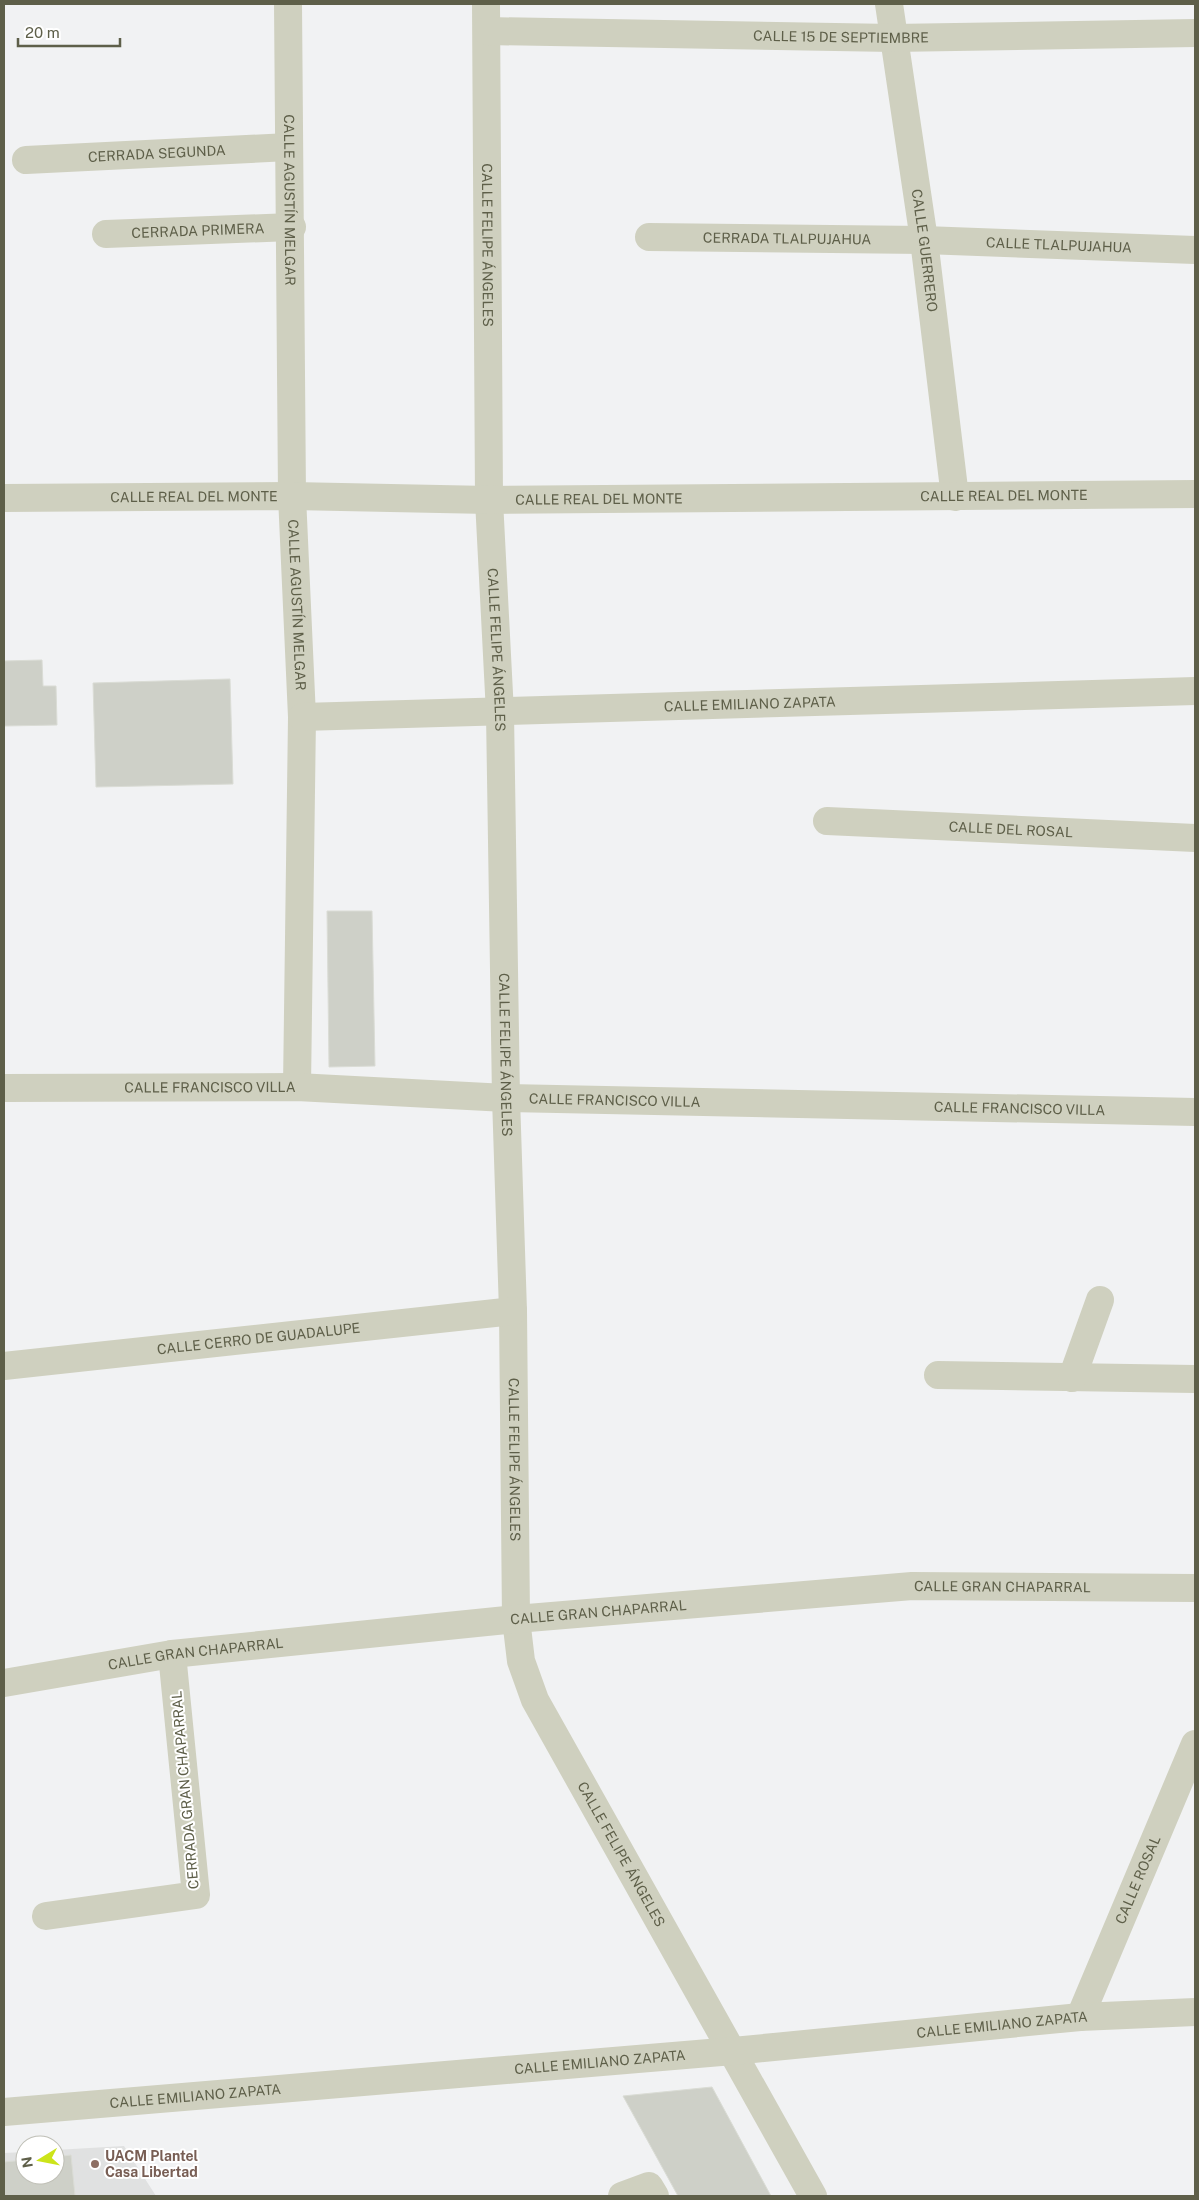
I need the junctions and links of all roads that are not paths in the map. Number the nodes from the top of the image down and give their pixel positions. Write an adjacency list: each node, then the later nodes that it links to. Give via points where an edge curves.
1 (288, 4): 7 (street, CALLE AGUSTÍN MELGAR)
2 (486, 4): 4 (street, CALLE FELIPE ÁNGELES)
3 (889, 4): 6 (street, CALLE GUERRERO)
4 (487, 31): 6 (street, CALLE 15 DE SEPTIEMBRE); 18 (street, CALLE FELIPE ÁNGELES)
5 (1195, 33): 6 (street, CALLE 15 DE SEPTIEMBRE)
6 (893, 38): 12 (street, CALLE GUERRERO)
7 (289, 147): 8 (street, CERRADA SEGUNDA); 9 (street, CALLE AGUSTÍN MELGAR)
8 (26, 160)
9 (292, 227): 10 (street, CERRADA PRIMERA); 15 (street, CALLE AGUSTÍN MELGAR)
10 (106, 234)
11 (649, 237): 12 (street, CERRADA TLALPUJAHUA)
12 (924, 240): 13 (street, CALLE TLALPUJAHUA); 16 (street, CALLE GUERRERO)
13 (1195, 250)
14 (1195, 494): 16 (street, CALLE REAL DEL MONTE)
15 (292, 496): 17 (street, CALLE REAL DEL MONTE); 18 (street, CALLE REAL DEL MONTE); 21 (street, CALLE AGUSTÍN MELGAR)
16 (955, 497): 18 (street, CALLE REAL DEL MONTE)
17 (4, 498)
18 (489, 500): 20 (street, CALLE FELIPE ÁNGELES)
19 (1195, 691): 20 (street, CALLE EMILIANO ZAPATA)
20 (500, 713): 21 (street, CALLE EMILIANO ZAPATA); 26 (street, CALLE FELIPE ÁNGELES)
21 (302, 718): 24 (street, CALLE AGUSTÍN MELGAR)
22 (827, 821): 23 (street, CALLE DEL ROSAL)
23 (1195, 838)
24 (297, 1087): 25 (street, CALLE FRANCISCO VILLA); 26 (street, CALLE FRANCISCO VILLA)
25 (4, 1088)
26 (506, 1098): 27 (street, CALLE FRANCISCO VILLA); 29 (street, CALLE FELIPE ÁNGELES)
27 (1195, 1112)
28 (1100, 1300): 32 (street)
29 (513, 1311): 30 (street, CALLE CERRO DE GUADALUPE); 35 (street, CALLE FELIPE ÁNGELES)
30 (4, 1366)
31 (938, 1375): 32 (street)
32 (1072, 1378): 33 (street)
33 (1195, 1379)
34 (1195, 1588): 35 (street, CALLE GRAN CHAPARRAL, via 912,1586)
35 (516, 1618): 36 (street, CALLE GRAN CHAPARRAL); 42 (street, CALLE FELIPE ÁNGELES, via 521,1661 535,1700)
36 (172, 1654): 37 (street, CALLE GRAN CHAPARRAL); 39 (street, CERRADA GRAN CHAPARRAL, via 196,1895)
37 (4, 1682)
38 (1195, 1744): 41 (street, CALLE ROSAL)
39 (46, 1916)
40 (1195, 2012): 41 (street, CALLE EMILIANO ZAPATA)
41 (1080, 2017): 42 (street, CALLE EMILIANO ZAPATA)
42 (733, 2051): 43 (street, CALLE EMILIANO ZAPATA); 46 (street)
43 (4, 2112)
44 (622, 2196): 45 (street, via 649,2186)
45 (655, 2196)
46 (813, 2196)

